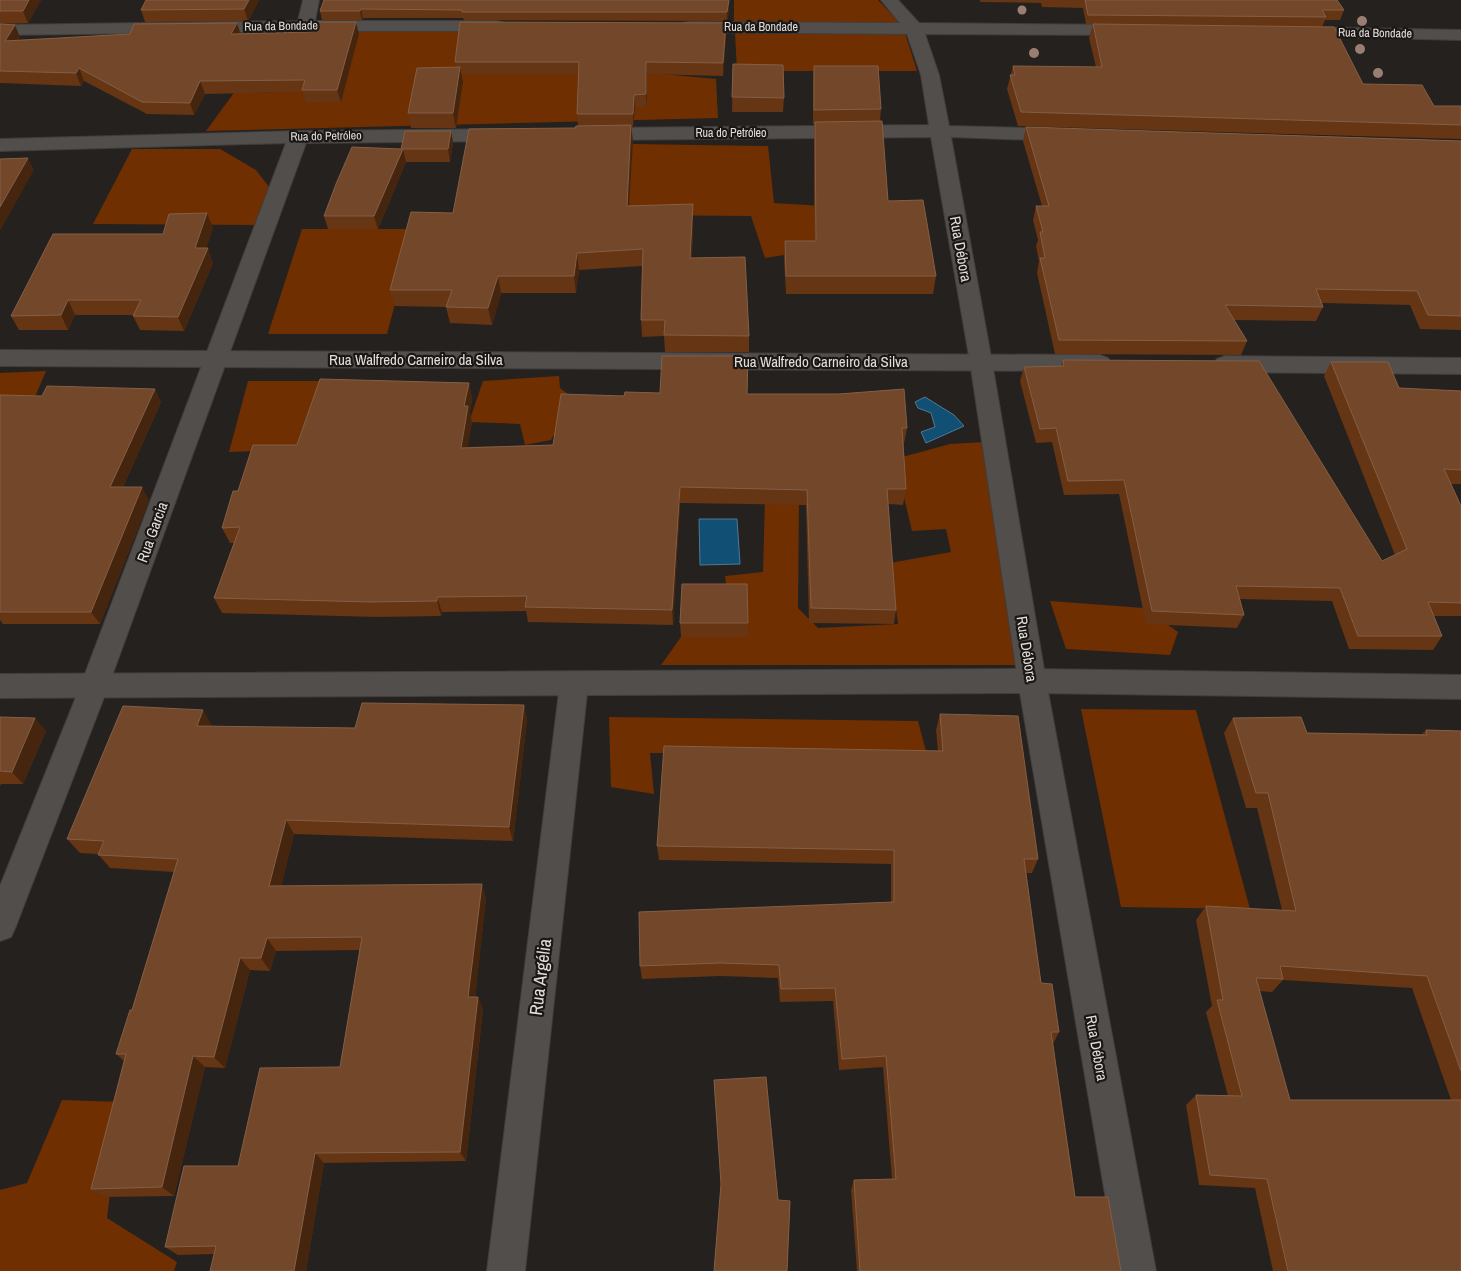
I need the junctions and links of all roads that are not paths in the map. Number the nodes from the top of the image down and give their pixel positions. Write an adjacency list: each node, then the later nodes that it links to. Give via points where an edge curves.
1 (311, 0): 3 (street)
2 (888, 0): 6 (street)
3 (305, 26): 4 (street, Rua da Bondade); 7 (street, Rua da Bondade)
4 (515, 26)
5 (674, 27): 6 (street, Rua da Bondade)
6 (914, 28): 8 (street, Rua da Bondade); 11 (street, Rua Débora, via 930,75)
7 (0, 30)
8 (1143, 30)
9 (1282, 32): 10 (street, Rua da Bondade)
10 (1461, 34)
11 (940, 131): 12 (street, Rua do Petróleo); 15 (street, Rua do Petróleo); 19 (street, Rua Débora)
12 (575, 134)
13 (525, 135): 14 (street, Rua do Petróleo)
14 (298, 136): 16 (street, Rua do Petróleo); 18 (street, Rua Garcia)
15 (1078, 136)
16 (0, 145)
17 (0, 358): 18 (street, Rua Walfredo Carneiro da Silva)
18 (216, 358): 19 (street, Rua Walfredo Carneiro da Silva); 26 (street, Rua Garcia)
19 (981, 362): 20 (street, Rua Walfredo Carneiro da Silva); 23 (street, Rua Débora)
20 (1121, 363)
21 (1201, 364): 22 (street)
22 (1461, 366)
23 (1032, 681): 24 (street); 27 (street); 30 (street, Rua Débora)
24 (574, 684): 26 (street); 29 (street, Rua Argélia)
25 (0, 686): 26 (street)
26 (94, 687): 28 (street, Rua Garcia)
27 (1461, 687)
28 (0, 926)
29 (506, 1271)
30 (1137, 1271)

